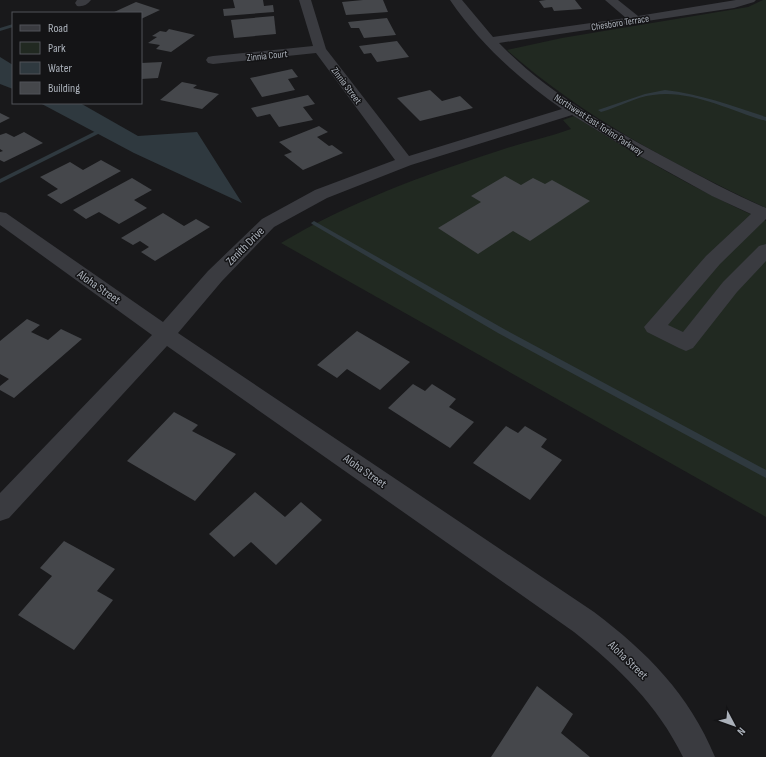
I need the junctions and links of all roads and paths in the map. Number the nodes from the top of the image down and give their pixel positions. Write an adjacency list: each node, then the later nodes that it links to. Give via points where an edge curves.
1 (304, 0): 7 (street, Zinnia Street)
2 (456, 0): 6 (street, Northwest East Torino Parkway)
3 (611, 0): 5 (street)
4 (750, 0): 5 (street, Chesboro Terrace)
5 (636, 20): 6 (street, Chesboro Terrace)
6 (489, 42): 9 (street, Northwest East Torino Parkway, via 527,76)
7 (320, 49): 8 (street, Zinnia Court); 10 (street, Zinnia Street)
8 (213, 60)
9 (574, 110): 10 (street, Zenith Drive); 11 (street, Northwest East Torino Parkway, via 700,183)
10 (406, 162): 16 (street, Zenith Drive, via 322,194 268,223 215,276)
11 (764, 214): 14 (street)
12 (0, 216): 16 (street, Aloha Street)
13 (766, 250): 15 (street)
14 (704, 271): 15 (street); 15 (street, via 654,327 686,343)
15 (733, 284)
16 (165, 334): 17 (street, Zenith Drive); 18 (street, Aloha Street, via 584,622 626,656 652,684 676,715)
17 (0, 510)
18 (699, 757)

